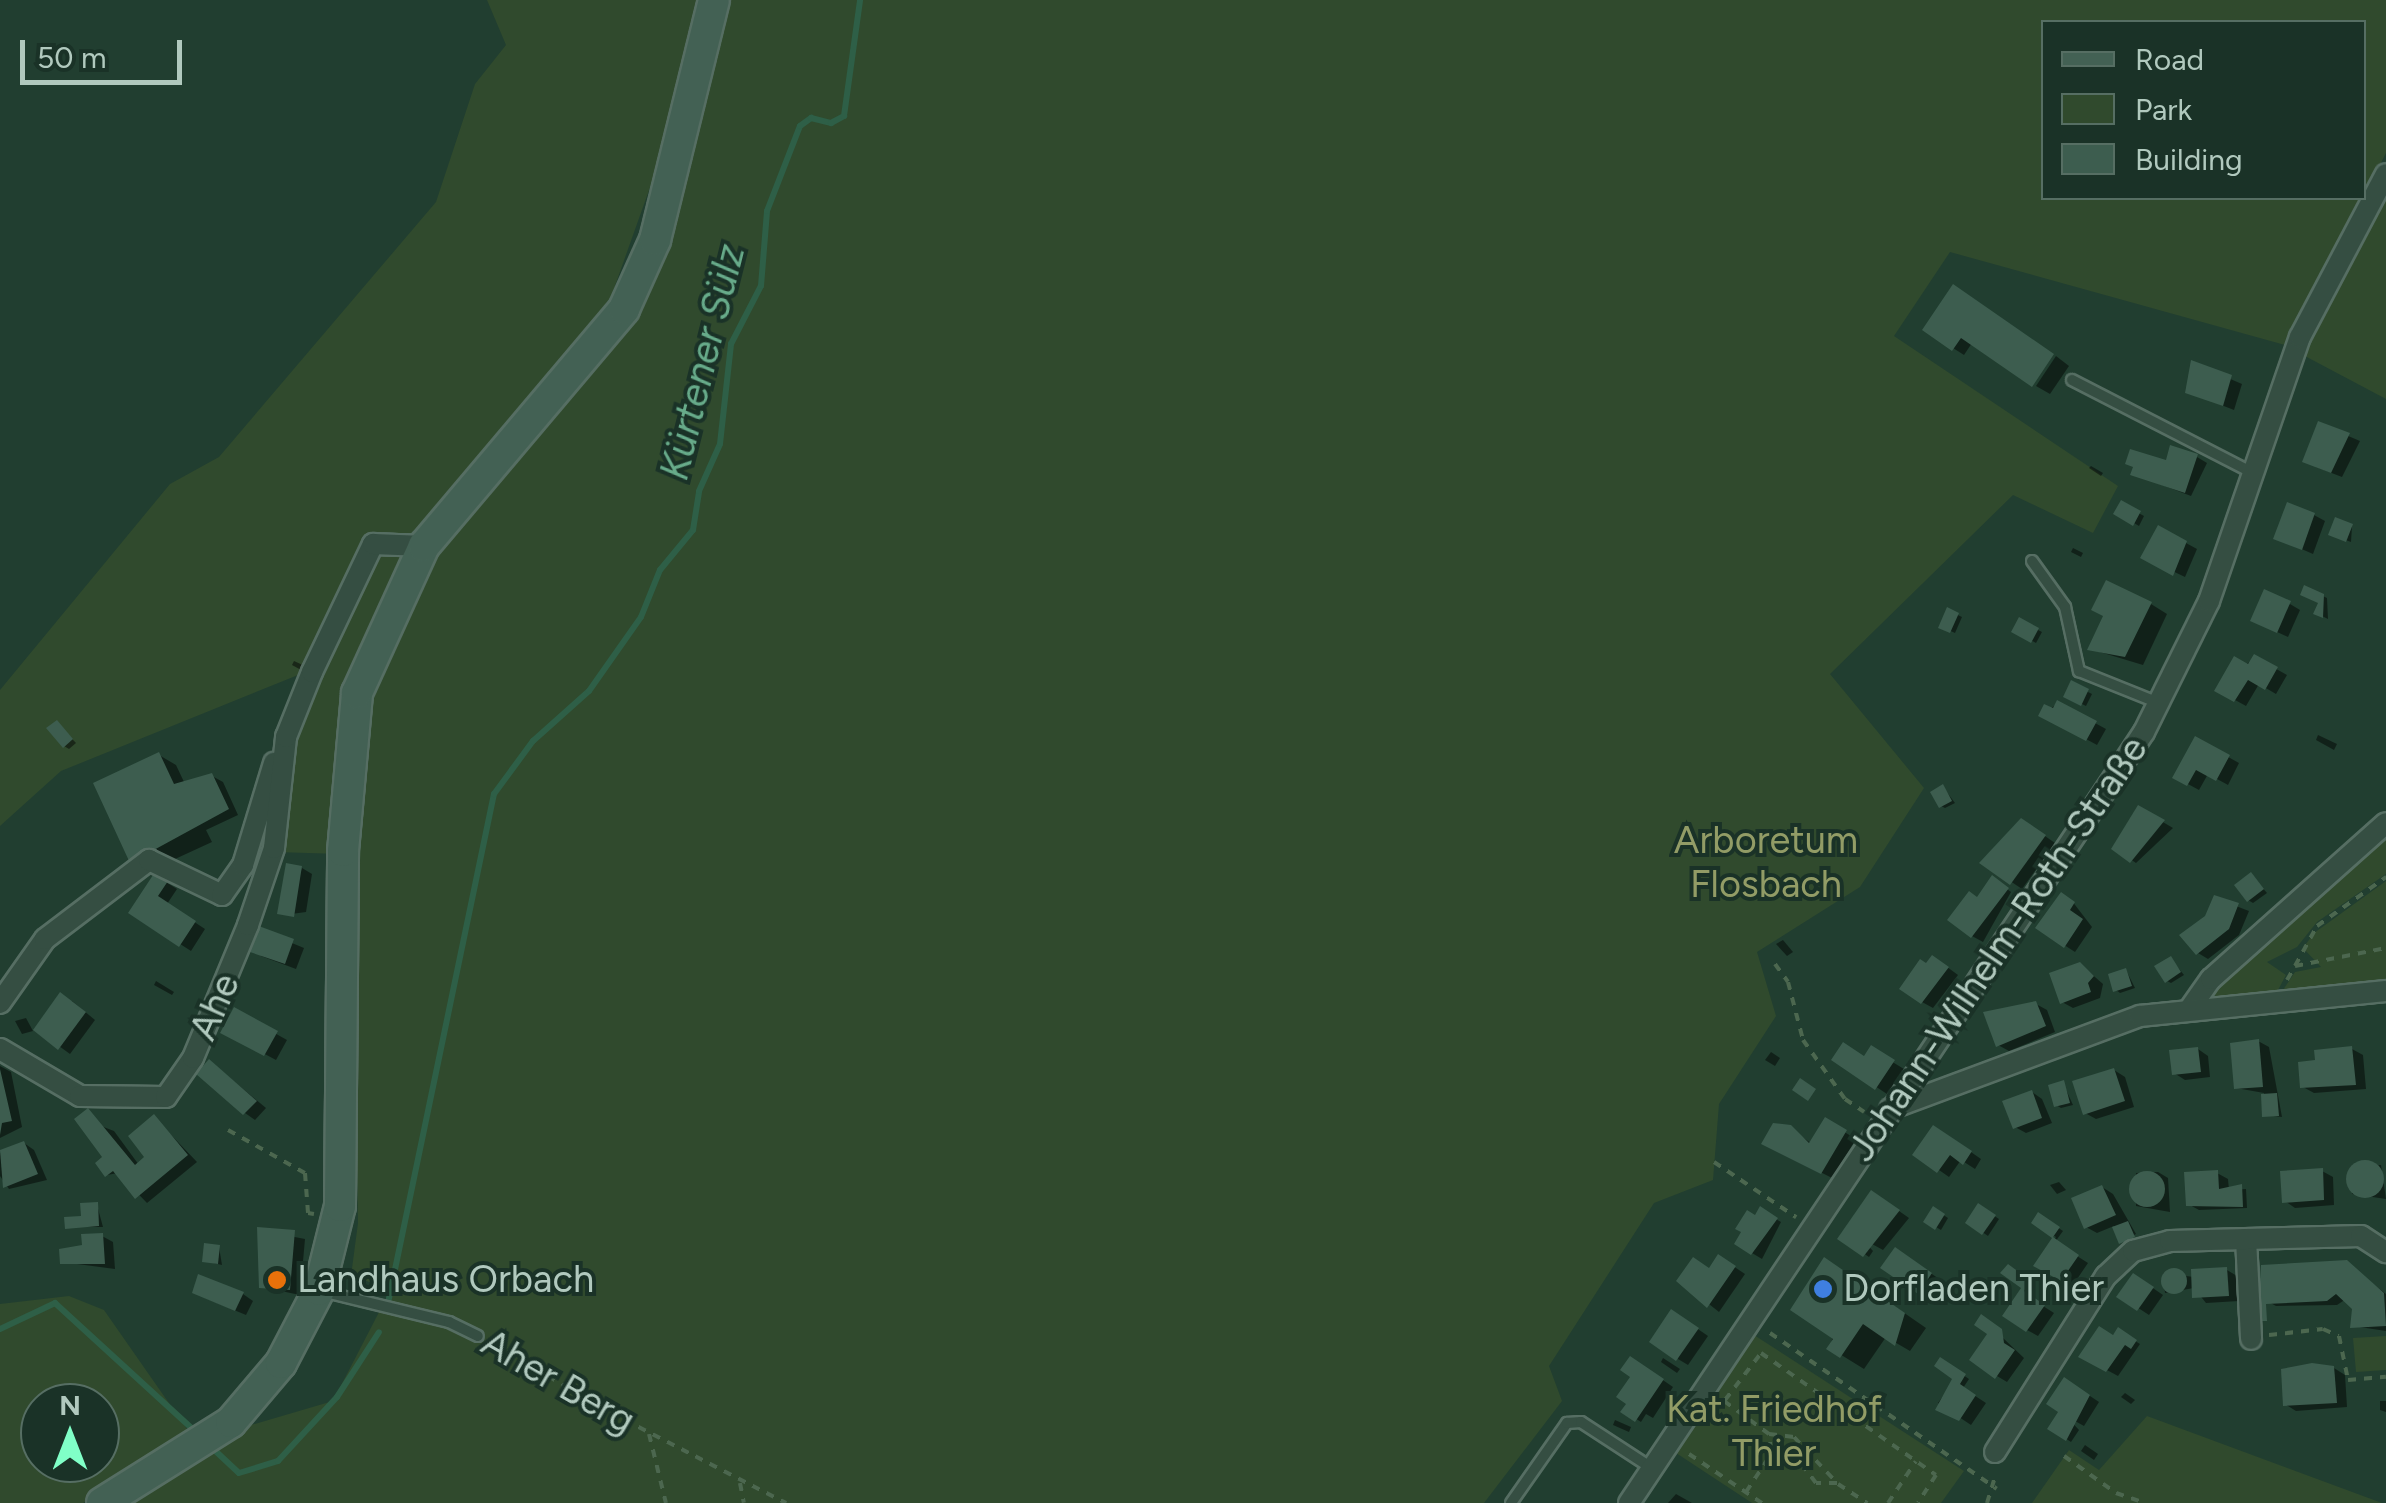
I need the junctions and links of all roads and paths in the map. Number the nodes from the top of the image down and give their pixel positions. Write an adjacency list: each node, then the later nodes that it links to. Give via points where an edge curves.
1 (714, 0): 5 (main road, via 655,240 624,309)
2 (2386, 174): 4 (street, Johann-Wilhelm-Roth-Straße, via 2292,356)
3 (2072, 380): 4 (lane)
4 (2251, 472): 7 (street, Johann-Wilhelm-Roth-Straße, via 2209,601)
5 (424, 546): 8 (street, Ahe, via 372,544); 22 (main road, via 357,692 343,851)
6 (2032, 560): 7 (lane, via 2065,607 2079,671)
7 (2160, 703): 19 (street, Johann-Wilhelm-Roth-Straße, via 2118,778)
8 (286, 737): 16 (street, Ahe, via 243,865 222,894 149,860 45,939); 18 (street, Ahe, via 274,848 264,879 225,990 166,1097 80,1096)
9 (2386, 823): 17 (street, via 2211,978)
10 (2386, 876): 13 (path, via 2316,926)
11 (2386, 948): 13 (path)
12 (1775, 964): 19 (path, via 1788,982 1803,1040 1845,1099)
13 (2295, 966): 15 (path)
14 (2386, 991): 15 (street)
15 (2280, 1001): 17 (street)
16 (0, 1003)
17 (2189, 1010): 19 (street, via 2115,1023)
18 (0, 1049)
19 (1886, 1115): 23 (street, Johann-Wilhelm-Roth-Straße)
20 (228, 1130): 22 (path, via 305,1172 308,1213)
21 (1714, 1162): 23 (path)
22 (338, 1217): 26 (main road)
23 (1812, 1228): 27 (street, Johann-Wilhelm-Roth-Straße)
24 (2246, 1239): 25 (street, via 2360,1236); 29 (street); 38 (street, via 2170,1240 2133,1251 2106,1276)
25 (2386, 1252)
26 (319, 1290): 28 (lane, Aher Berg, via 449,1322); 46 (main road, via 281,1363 231,1422)
27 (1752, 1321): 31 (street, Johann-Wilhelm-Roth-Straße); 44 (path)
28 (478, 1336): 34 (path, Aher Berg)
29 (2252, 1339): 30 (path, via 2322,1329 2339,1336 2348,1380)
30 (2386, 1378)
31 (1704, 1387): 32 (path); 41 (street, Johann-Wilhelm-Roth-Straße)
32 (1724, 1401): 33 (path); 35 (path); 40 (path, via 1761,1353)
33 (1716, 1414)
34 (649, 1434): 42 (path, Aher Berg); 47 (path)
35 (1769, 1434): 37 (path); 43 (path, via 1794,1437)
36 (1698, 1441): 45 (path, via 1688,1454)
37 (1773, 1450): 43 (path, via 1793,1452 1816,1482); 45 (path)
38 (1996, 1452): 44 (path)
39 (2064, 1456): 57 (path, via 2116,1493)
40 (1916, 1462): 54 (path); 55 (path, via 1936,1475)
41 (1650, 1466): 50 (lane, via 1581,1422 1567,1423); 51 (street, Johann-Wilhelm-Roth-Straße)
42 (740, 1482): 48 (path); 49 (path, Aher Berg)
43 (1837, 1483): 53 (path)
44 (1996, 1489): 56 (path)
45 (1746, 1492): 52 (path)
46 (102, 1503)
47 (666, 1503)
48 (744, 1503)
49 (786, 1503)
50 (1511, 1503)
51 (1629, 1503)
52 (1762, 1503)
53 (1867, 1503)
54 (1888, 1503)
55 (1918, 1503)
56 (1988, 1503)
57 (2146, 1503)

